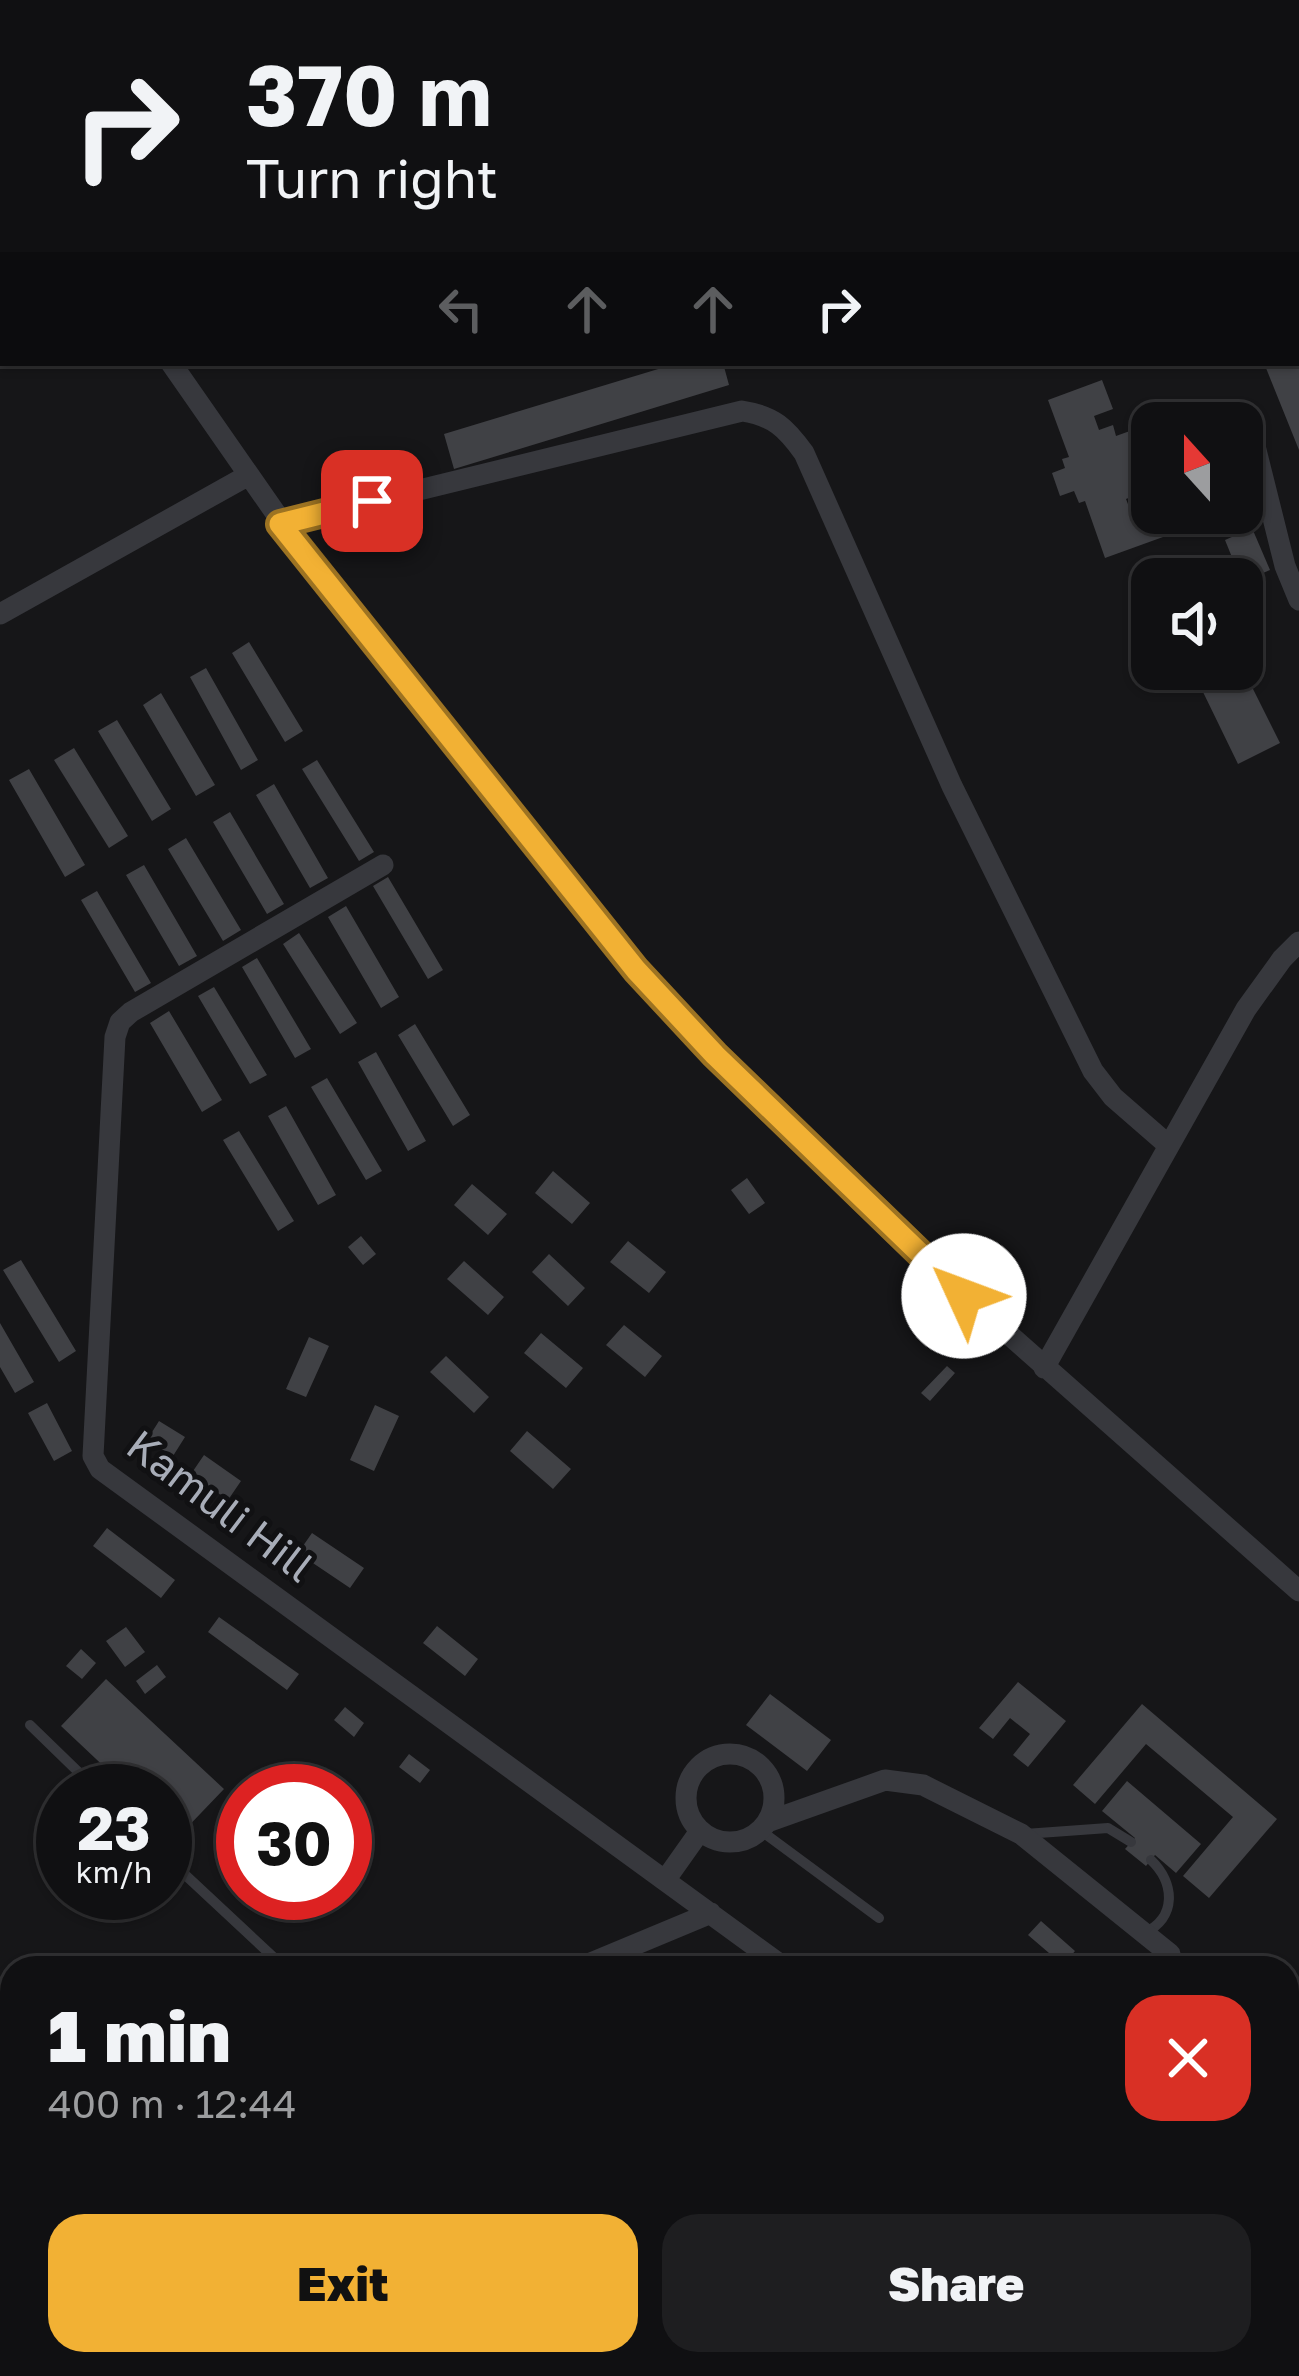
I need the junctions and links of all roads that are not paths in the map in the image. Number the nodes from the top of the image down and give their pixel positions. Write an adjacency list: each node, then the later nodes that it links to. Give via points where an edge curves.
1 (172, 366): 2 (street)
2 (247, 476): 4 (street); 6 (street)
3 (1263, 477): 5 (street)
4 (280, 524): 9 (street, via 742,411 785,427 1094,1071); 10 (street, via 636,970 818,1156)
5 (1299, 599)
6 (0, 614)
7 (383, 865): 19 (street, Kamuli Hill, via 121,1022 93,1456 100,1469)
8 (1299, 942): 9 (street, via 1246,1009)
9 (1167, 1144): 10 (street)
10 (1044, 1368): 11 (street)
11 (1299, 1591)
12 (30, 1725): 13 (lane)
13 (70, 1764)
14 (764, 1826): 15 (street, via 730,1843); 15 (street, via 774,1801 770,1779 757,1763 728,1754 700,1766 688,1783 686,1804); 16 (street, via 866,1785 903,1780); 22 (lane)
15 (700, 1831): 19 (street)
16 (1021, 1834): 17 (lane, via 1108,1828); 23 (street)
17 (1131, 1843)
18 (1151, 1860): 23 (lane, via 1170,1895 1167,1915)
19 (666, 1879): 21 (street, Kamuli Hill)
20 (192, 1881): 25 (lane)
21 (711, 1913): 26 (street); 27 (street, Kamuli Hill)
22 (879, 1918)
23 (1144, 1933): 24 (street)
24 (1170, 1954)
25 (272, 1956)
26 (608, 1956)
27 (769, 1956)

